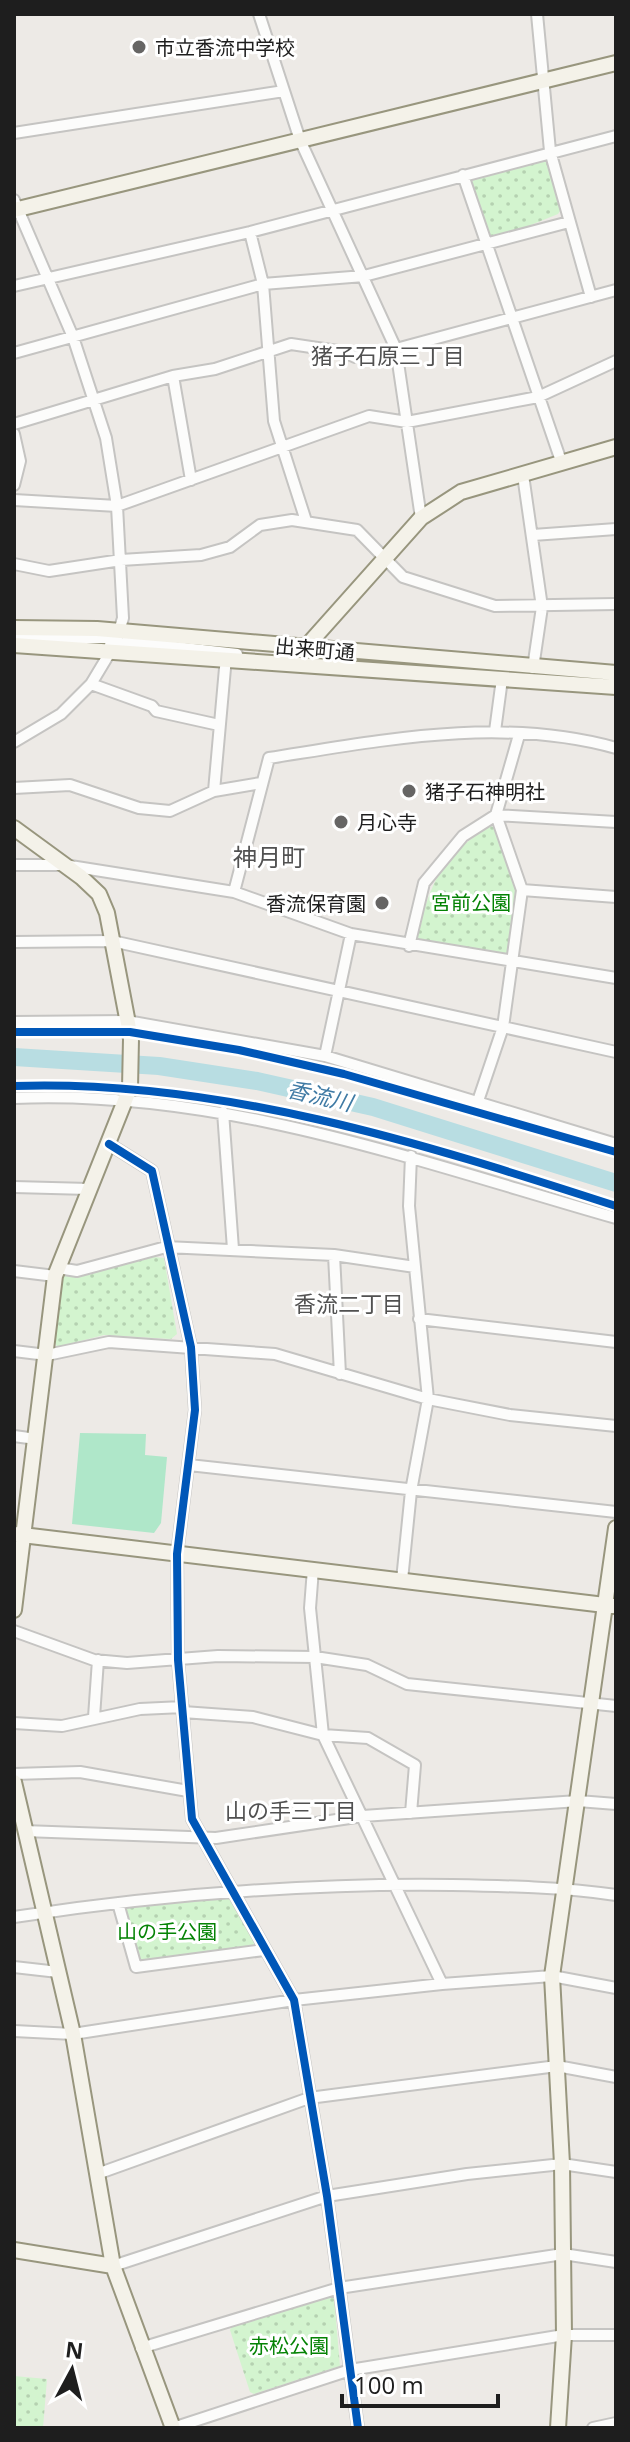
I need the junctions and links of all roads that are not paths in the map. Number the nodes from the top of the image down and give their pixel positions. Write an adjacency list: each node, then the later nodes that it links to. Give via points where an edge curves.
1 (259, 14): 5 (street)
2 (537, 14): 4 (street)
3 (616, 63): 4 (street)
4 (543, 78): 8 (street); 9 (street)
5 (284, 91): 6 (street); 8 (street)
6 (14, 133)
7 (616, 136): 9 (street)
8 (300, 140): 11 (street); 12 (street)
9 (550, 151): 10 (street); 13 (street)
10 (463, 175): 12 (street); 15 (street)
11 (15, 207): 17 (street)
12 (334, 210): 14 (street); 16 (street)
13 (569, 222): 15 (street); 21 (street)
14 (250, 232): 17 (street); 18 (street)
15 (485, 246): 16 (street); 22 (street)
16 (364, 276): 18 (street); 24 (street)
17 (48, 281): 19 (street); 23 (street)
18 (263, 284): 23 (street); 25 (street)
19 (14, 286)
20 (616, 290): 21 (street)
21 (591, 297): 22 (street)
22 (511, 316): 24 (street); 29 (street)
23 (73, 337): 26 (street); 30 (street)
24 (396, 349): 25 (street, via 355,357 291,344); 31 (street)
25 (266, 350): 28 (street, via 215,369); 35 (street, via 274,421)
26 (14, 353)
27 (616, 361): 29 (street)
28 (173, 376): 30 (street); 38 (street)
29 (538, 397): 31 (street); 36 (street)
30 (94, 401): 32 (street); 41 (street)
31 (407, 422): 35 (street, via 369,416); 42 (street)
32 (14, 424)
33 (14, 434): 39 (street, via 20,461)
34 (616, 447): 36 (street)
35 (285, 448): 38 (street); 43 (street)
36 (561, 461): 37 (street)
37 (523, 475): 42 (street, via 461,492); 45 (street)
38 (191, 480): 41 (street)
39 (14, 485)
40 (14, 500): 41 (street)
41 (117, 506): 47 (street)
42 (421, 518): 46 (street)
43 (306, 521): 46 (street, via 357,530); 47 (street, via 260,525 230,547 201,555)
44 (616, 529): 45 (street)
45 (533, 535): 50 (street)
46 (384, 555): 50 (street, via 403,577 448,593 495,606); 55 (street)
47 (121, 560): 48 (street, via 49,571); 53 (street)
48 (14, 564)
49 (616, 604): 50 (street)
50 (542, 607): 58 (street)
51 (14, 628): 53 (street, 出来町通)
52 (14, 638): 53 (street)
53 (116, 641): 54 (street, 出来町通, via 84,647); 55 (street, 出来町通, via 148,634); 56 (street, 出来町通); 57 (street); 61 (street)
54 (14, 645)
55 (305, 648): 58 (street, 出来町通)
56 (226, 657): 57 (street, 出来町通); 63 (street)
57 (282, 661): 60 (street, 出来町通)
58 (533, 668): 59 (street, 出来町通)
59 (616, 673)
60 (502, 679): 62 (street, 出来町通); 64 (street)
61 (91, 684): 63 (street, via 156,711); 66 (street, via 61,714)
62 (616, 687)
63 (219, 725): 70 (street)
64 (495, 731): 65 (street); 68 (street, via 373,741 269,758)
65 (519, 735): 67 (street, via 578,738); 71 (street)
66 (14, 742)
67 (616, 748)
68 (261, 783): 70 (street); 77 (street)
69 (14, 788): 70 (street, via 70,785 153,811 170,811)
70 (214, 791)
71 (496, 815): 72 (street); 76 (street); 82 (street, via 463,836 424,883)
72 (616, 822)
73 (14, 828): 75 (street)
74 (14, 865): 75 (street)
75 (64, 865): 77 (street); 80 (street, via 99,894)
76 (522, 890): 78 (street); 83 (street)
77 (234, 892): 79 (street)
78 (616, 897)
79 (351, 934): 82 (street); 85 (street)
80 (112, 941): 81 (street); 85 (street); 86 (street)
81 (14, 942)
82 (409, 946): 83 (street)
83 (512, 961): 84 (street); 88 (street)
84 (616, 978)
85 (338, 991): 88 (street); 90 (street)
86 (127, 1021): 87 (street); 90 (street); 92 (street, via 130,1083)
87 (14, 1022)
88 (503, 1027): 89 (street); 93 (street)
89 (616, 1052)
90 (325, 1056): 93 (street)
91 (14, 1098): 92 (street)
92 (125, 1100): 94 (street); 95 (street)
93 (478, 1101): 96 (street)
94 (223, 1112): 97 (street); 102 (street)
95 (109, 1144): 99 (street); 101 (street, via 152,1171)
96 (616, 1144)
97 (411, 1156): 100 (street); 104 (street)
98 (14, 1187): 99 (street)
99 (89, 1189): 106 (street)
100 (616, 1218)
101 (166, 1247): 102 (street); 106 (street); 109 (street)
102 (233, 1249): 103 (street)
103 (334, 1255): 104 (street); 112 (street)
104 (415, 1267): 107 (street)
105 (14, 1271): 106 (street)
106 (57, 1272): 111 (street)
107 (419, 1319): 108 (street); 113 (street)
108 (616, 1342)
109 (191, 1347): 111 (street, via 109,1342); 112 (street, via 275,1354); 117 (street, via 195,1410)
110 (14, 1351): 111 (street)
111 (47, 1355): 116 (street)
112 (340, 1374): 113 (street)
113 (428, 1399): 114 (street, via 510,1415); 118 (street)
114 (616, 1426)
115 (14, 1436): 116 (street)
116 (36, 1439): 121 (street)
117 (189, 1465): 118 (street); 122 (street)
118 (411, 1491): 119 (street); 124 (street)
119 (616, 1512)
120 (616, 1528): 125 (street)
121 (20, 1534): 122 (street); 126 (street)
122 (177, 1554): 123 (street); 130 (street)
123 (313, 1569): 124 (street); 128 (street)
124 (402, 1580): 125 (street)
125 (612, 1606): 131 (street)
126 (14, 1610)
127 (14, 1631): 129 (street)
128 (315, 1657): 130 (street); 131 (street, via 367,1665 407,1684); 136 (street)
129 (98, 1660): 130 (street); 134 (street)
130 (178, 1660): 133 (street)
131 (593, 1704): 132 (street); 140 (street)
132 (616, 1706)
133 (183, 1709): 134 (street); 136 (street, via 253,1717); 139 (street)
134 (94, 1717): 135 (street, via 62,1726)
135 (14, 1723)
136 (323, 1735): 142 (street, via 368,1738 415,1765); 143 (street)
137 (14, 1774): 139 (street, via 80,1772)
138 (14, 1782): 144 (street)
139 (188, 1791): 145 (street, via 192,1819)
140 (578, 1801): 141 (street); 142 (street); 147 (street)
141 (616, 1804)
142 (411, 1813): 143 (street)
143 (363, 1816): 145 (street); 146 (street)
144 (24, 1831): 145 (street); 151 (street)
145 (204, 1839): 148 (street)
146 (396, 1885): 147 (street); 148 (street); 157 (street)
147 (565, 1887): 149 (street); 156 (street)
148 (232, 1891): 150 (street); 153 (street)
149 (616, 1895)
150 (118, 1903): 151 (street); 153 (street, via 136,1967)
151 (44, 1912): 152 (street); 155 (street)
152 (14, 1917)
153 (264, 1950): 159 (street)
154 (14, 1967): 155 (street)
155 (58, 1972): 161 (street)
156 (552, 1976): 157 (street); 158 (street); 162 (street)
157 (442, 1984): 159 (street)
158 (616, 1988)
159 (294, 2000): 161 (street); 164 (street)
160 (14, 2031): 161 (street)
161 (73, 2034): 167 (street)
162 (557, 2066): 163 (street); 164 (street); 165 (street)
163 (616, 2077)
164 (309, 2098): 167 (street); 168 (street)
165 (562, 2164): 166 (street); 168 (street); 170 (street)
166 (616, 2172)
167 (97, 2174): 172 (street)
168 (327, 2196): 172 (street); 173 (street)
169 (14, 2250): 172 (street)
170 (563, 2254): 171 (street); 173 (street); 174 (street)
171 (616, 2262)
172 (113, 2266): 176 (street)
173 (339, 2288): 176 (street); 177 (street)
174 (564, 2335): 175 (street); 177 (street); 181 (street)
175 (616, 2335)
176 (141, 2348): 179 (street)
177 (350, 2370): 179 (street); 180 (street)
178 (616, 2423): 182 (street)
179 (173, 2428)
180 (358, 2428)
181 (558, 2428)
182 (593, 2428)

